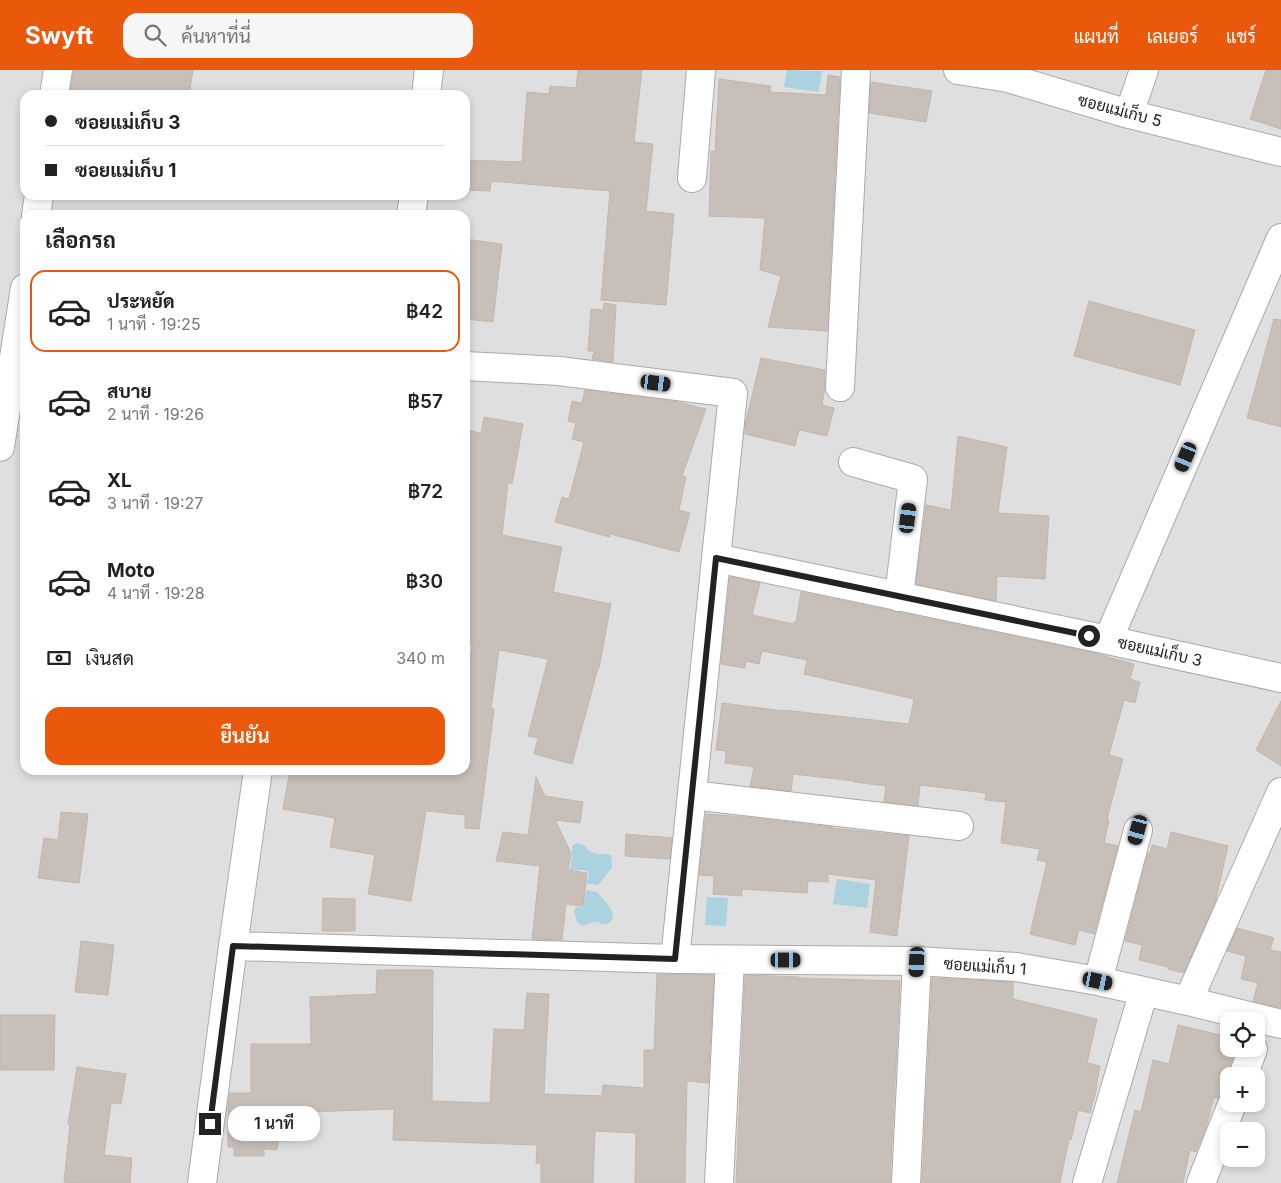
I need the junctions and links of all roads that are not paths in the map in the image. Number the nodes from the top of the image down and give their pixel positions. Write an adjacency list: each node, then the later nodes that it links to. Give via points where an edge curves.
1 (58, 70): 8 (street)
2 (428, 70): 9 (street)
3 (701, 70): 12 (street)
4 (856, 70): 17 (street)
5 (958, 70): 7 (street, ซอยแม่เก็บ 5)
6 (1144, 70): 10 (street)
7 (1009, 74): 10 (street, ซอยแม่เก็บ 5)
8 (55, 90)
9 (426, 90)
10 (1129, 114): 11 (street, ซอยแม่เก็บ 5)
11 (1281, 152)
12 (692, 178)
13 (1281, 238): 22 (street)
14 (20, 354): 16 (street)
15 (470, 366): 20 (street, via 559,371 733,393)
16 (19, 367): 18 (street)
17 (840, 387)
18 (0, 447)
19 (853, 462): 21 (street, via 913,478)
20 (716, 558): 21 (street, ซอยแม่เก็บ 3); 26 (street)
21 (899, 597): 22 (street, ซอยแม่เก็บ 3)
22 (1108, 640): 23 (street, ซอยแม่เก็บ 3)
23 (1281, 678)
24 (257, 775): 29 (street)
25 (1281, 792): 35 (street)
26 (692, 796): 27 (street); 30 (street)
27 (959, 826)
28 (1138, 830): 33 (street)
29 (233, 946): 30 (street, ซอยแม่เก็บ 1); 38 (street)
30 (675, 959): 31 (street, ซอยแม่เก็บ 1)
31 (730, 960): 32 (street, ซอยแม่เก็บ 1); 39 (street)
32 (917, 962): 33 (street, ซอยแม่เก็บ 1, via 1016,967); 40 (street)
33 (1098, 981): 34 (street, ซอยแม่เก็บ 1)
34 (1144, 991): 35 (street, ซอยแม่เก็บ 1); 41 (street)
35 (1188, 1001): 36 (street, ซอยแม่เก็บ 1)
36 (1267, 1028)
37 (1229, 1112): 42 (street)
38 (202, 1183)
39 (719, 1183)
40 (906, 1183)
41 (1087, 1183)
42 (1201, 1183)

